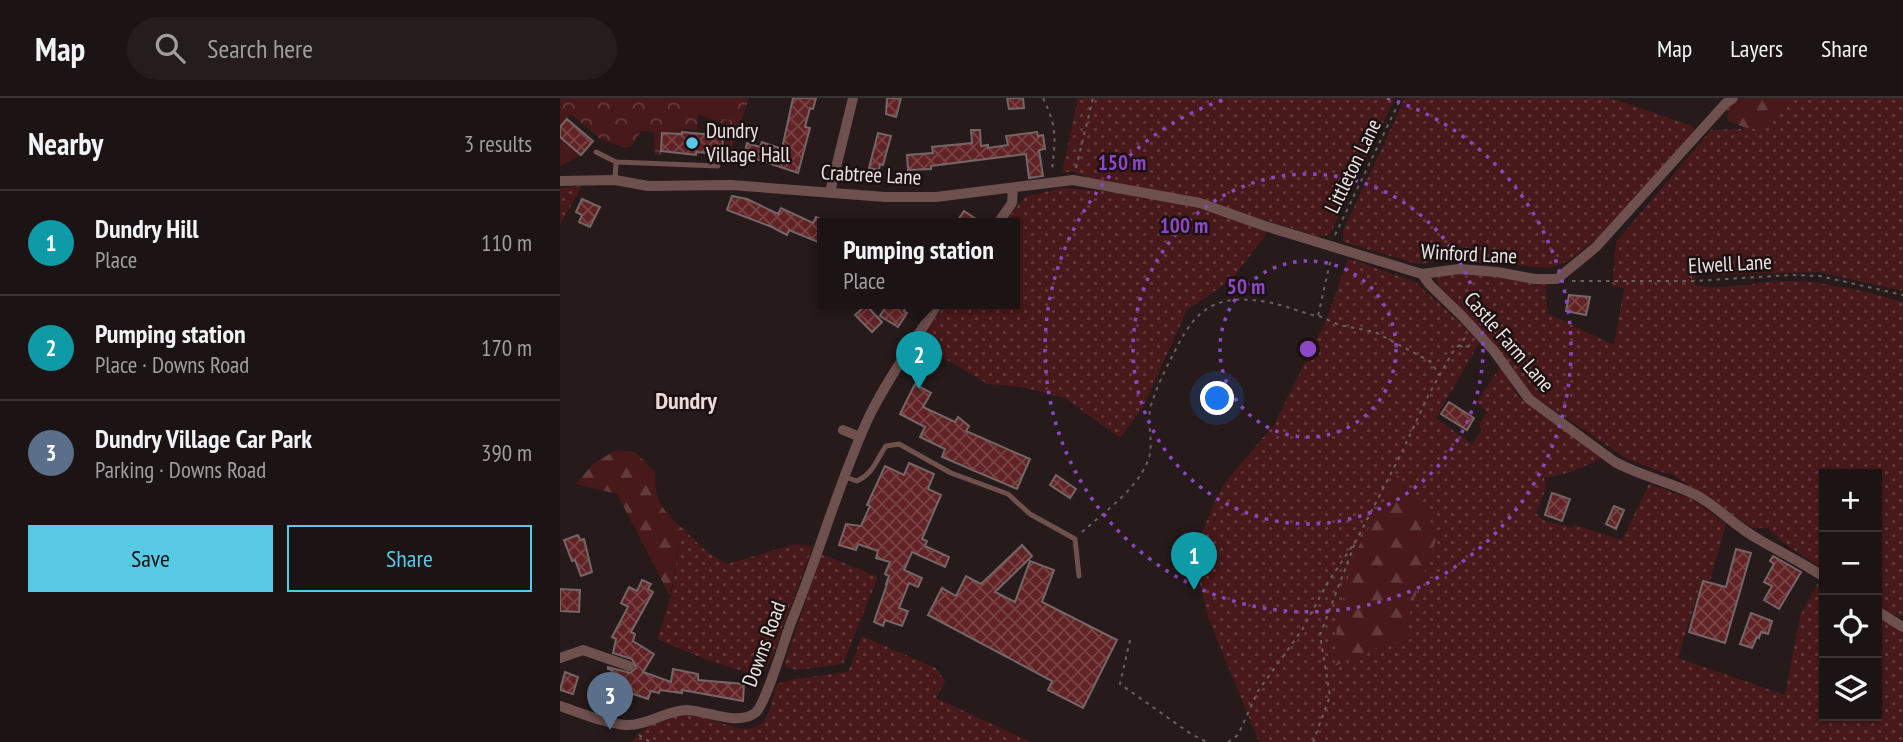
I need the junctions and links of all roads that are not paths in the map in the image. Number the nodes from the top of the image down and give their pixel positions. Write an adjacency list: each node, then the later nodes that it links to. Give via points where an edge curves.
1 (853, 98): 10 (street)
2 (1732, 98): 12 (street, Winford Lane, via 1596,247 1557,279 1459,269)
3 (596, 152): 4 (lane)
4 (616, 162): 5 (lane); 6 (lane)
5 (718, 166)
6 (615, 180): 7 (street, Crabtree Lane); 10 (street, Crabtree Lane, via 648,186 731,185)
7 (560, 181)
8 (1053, 183): 9 (street, Crabtree Lane); 12 (street, Winford Lane, via 1073,180 1200,203)
9 (1013, 188): 10 (street, Crabtree Lane, via 936,197); 11 (street, via 1012,203)
10 (830, 192)
11 (1002, 218)
12 (1422, 274): 17 (street, Castle Farm Lane, via 1494,351 1529,399 1597,450 1631,470 1699,497 1758,540)
13 (935, 309): 15 (street, Downs Road)
14 (843, 430): 15 (street)
15 (860, 437): 16 (street, Downs Road)
16 (845, 477): 18 (lane, via 863,478 876,466 886,446 899,443 951,473 1008,494 1030,514 1075,539); 23 (street, Downs Road, via 755,713 735,718 686,710 629,725)
17 (1819, 574)
18 (1079, 576)
19 (1882, 614): 20 (street)
20 (1903, 627)
21 (560, 658): 22 (street, via 583,650)
22 (629, 666)
23 (560, 706)

